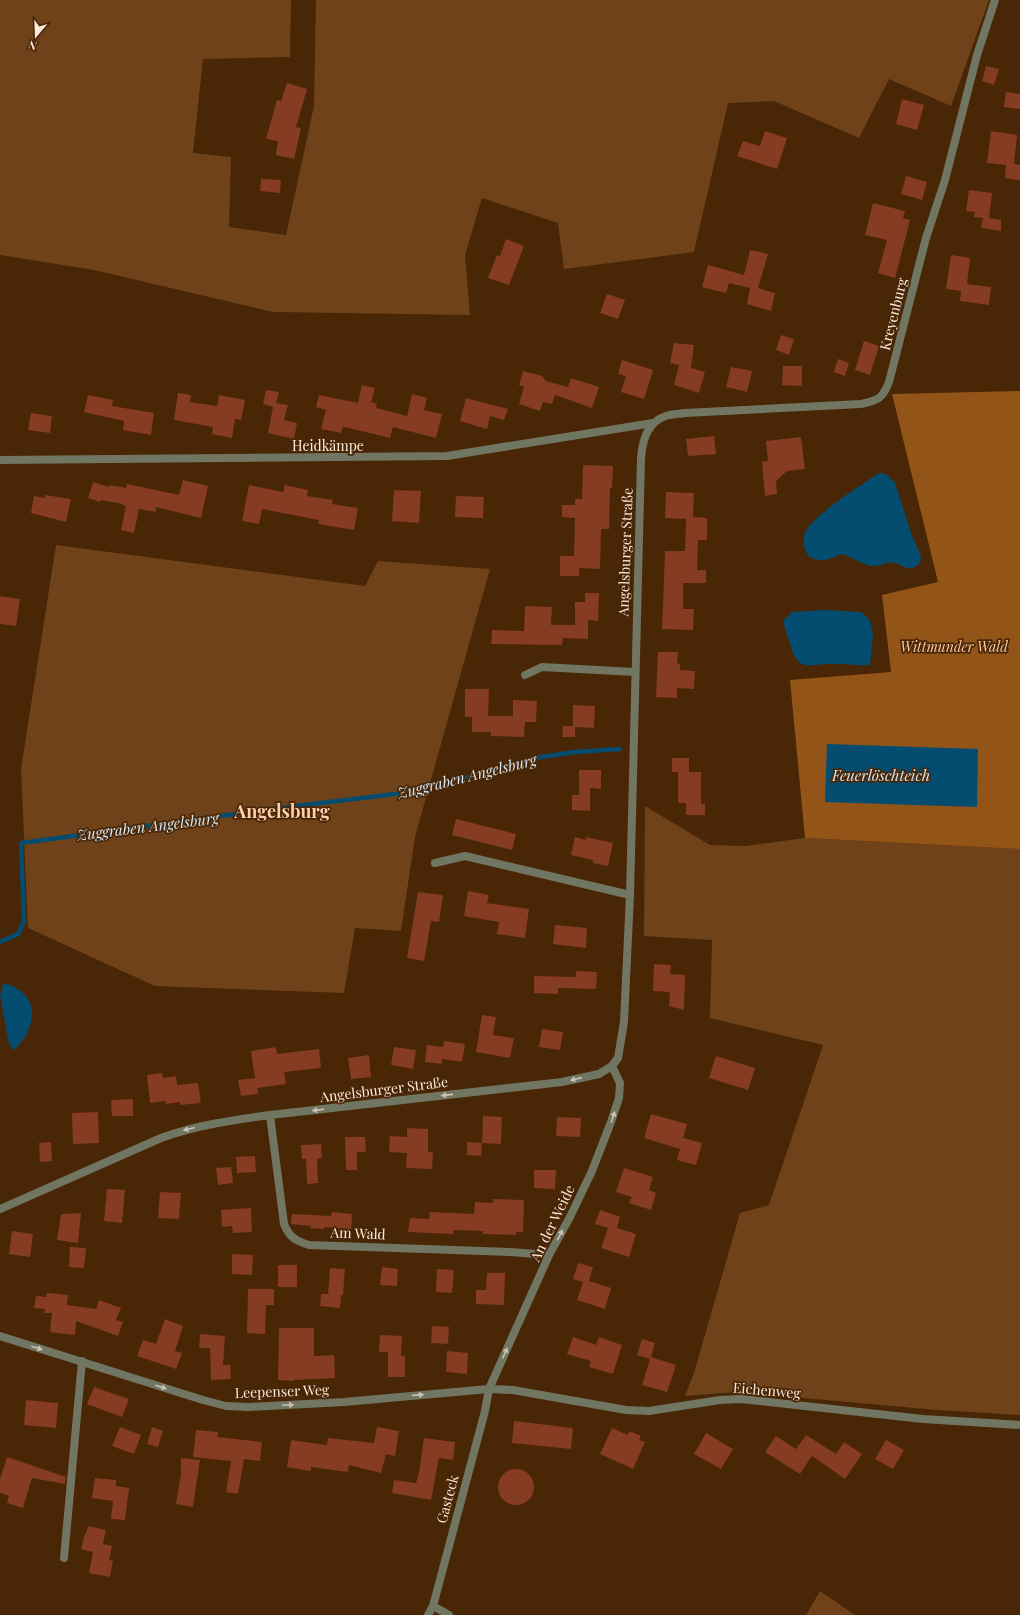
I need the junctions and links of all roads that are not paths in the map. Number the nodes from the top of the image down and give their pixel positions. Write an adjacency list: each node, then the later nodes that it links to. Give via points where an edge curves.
1 (995, 0): 2 (street, Kreyenburg, via 977,55 945,180 926,238 884,395 861,404 685,413 666,416)
2 (652, 423): 3 (street, Heidkämpe, via 447,456); 4 (street, Angelsburger Straße, via 642,446 641,459)
3 (0, 460)
4 (635, 672): 5 (street, via 542,667); 7 (street, Angelsburger Straße)
5 (525, 674)
6 (435, 863): 7 (street, via 465,856)
7 (630, 895): 8 (street, Angelsburger Straße, via 624,1022 618,1058)
8 (612, 1066): 9 (street, Angelsburger Straße, one-way to 9, via 599,1074 562,1082); 11 (street, An der Weide, one-way to 8, via 592,1171 619,1098 620,1083)
9 (270, 1115): 10 (street, Angelsburger Straße, one-way to 10, via 184,1130 161,1138); 11 (street, Am Wald, via 284,1224 292,1238 309,1245)
10 (0, 1209)
11 (550, 1255): 14 (street, An der Weide, one-way to 11)
12 (0, 1336): 13 (street, Leepenser Weg, one-way to 13)
13 (82, 1361): 14 (street, Leepenser Weg, one-way to 14, via 203,1400 248,1408); 16 (street)
14 (489, 1389): 15 (street, Eichenweg, via 542,1395 626,1410 649,1411 741,1399 923,1419); 17 (street, Gasteck)
15 (1020, 1425)
16 (64, 1558)
17 (433, 1606): 18 (street, Gasteck); 19 (street)
18 (428, 1615)
19 (448, 1615)

